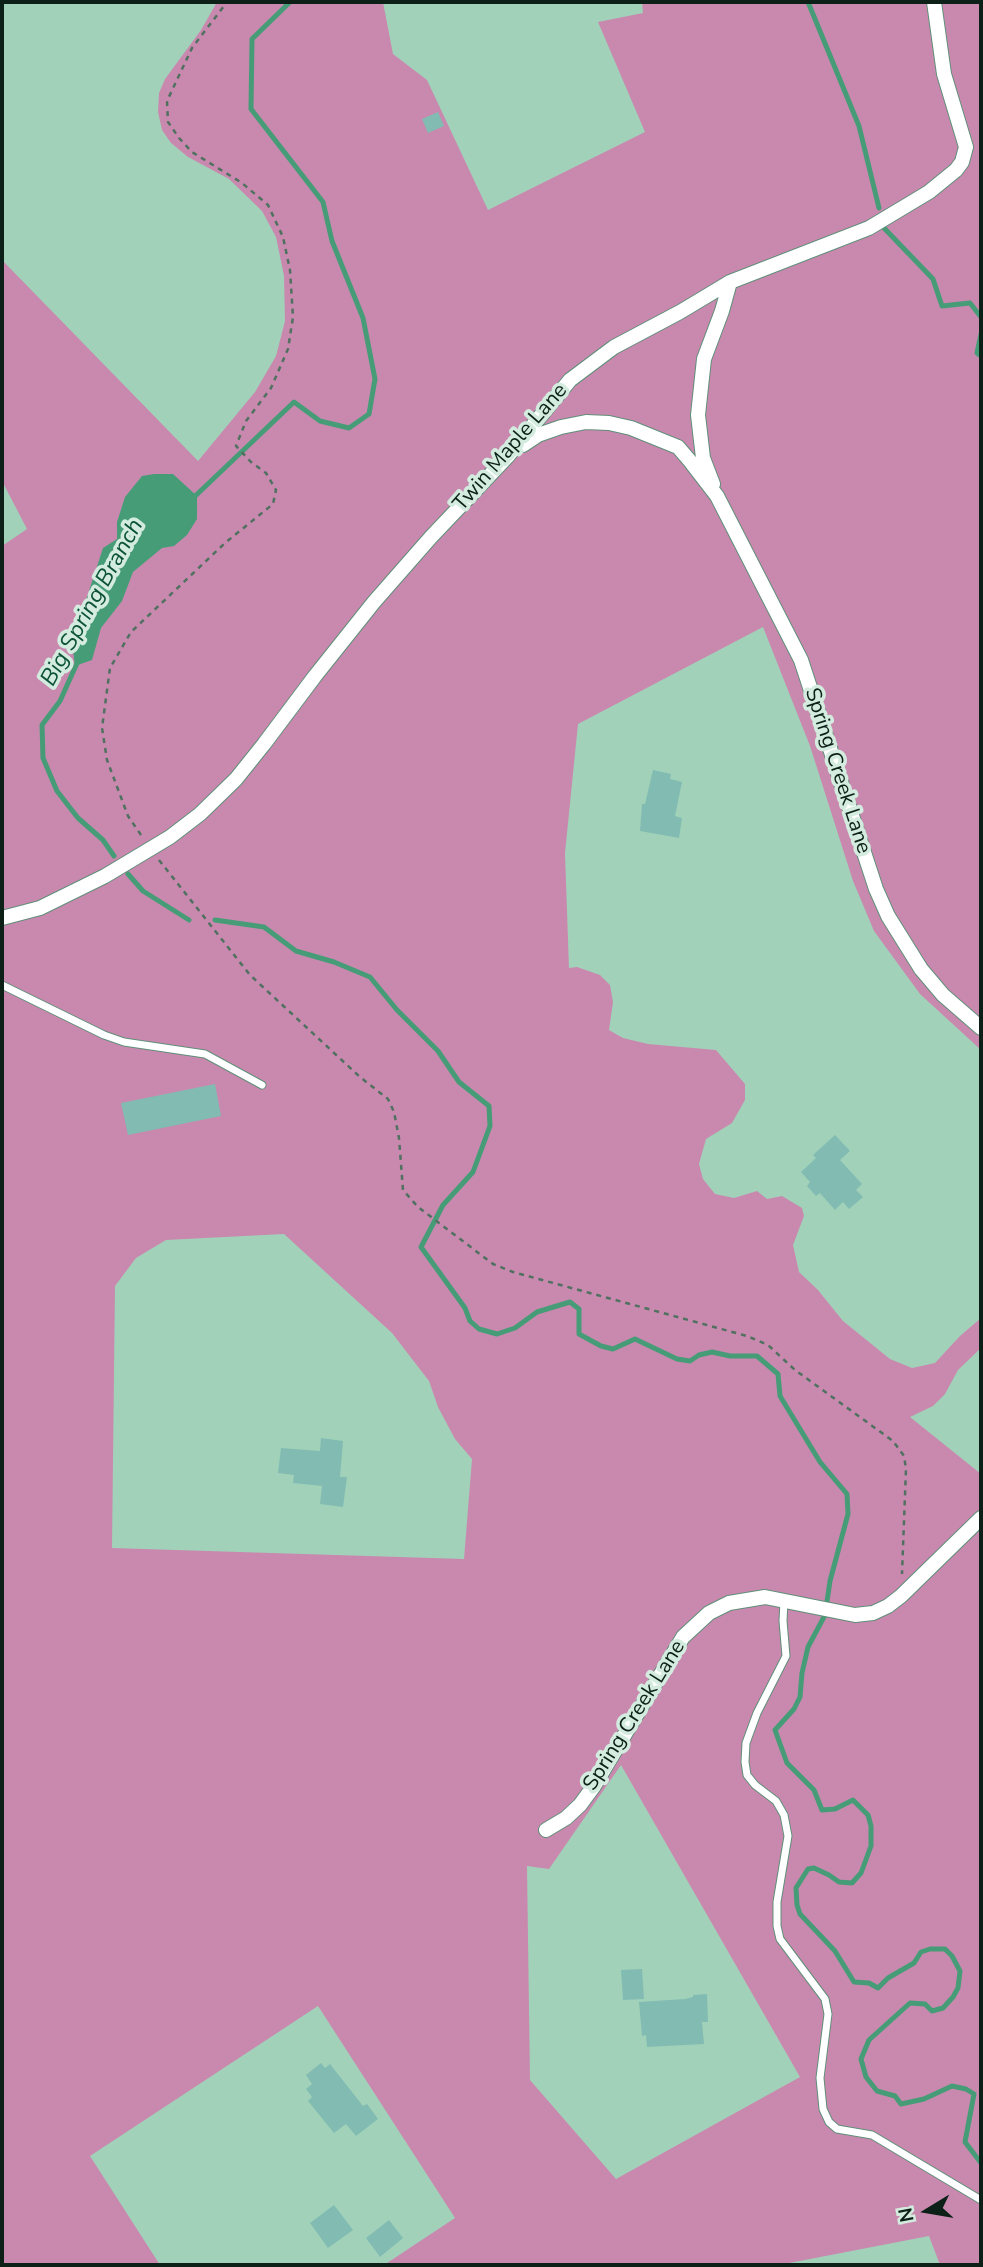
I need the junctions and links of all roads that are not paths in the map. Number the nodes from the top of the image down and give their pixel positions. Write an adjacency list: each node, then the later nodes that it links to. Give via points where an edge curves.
1 (934, 2): 2 (street, Twin Maple Lane, via 944,74 966,147 962,162 929,191 869,228)
2 (730, 282): 3 (street, Twin Maple Lane, via 614,347 570,380); 4 (street, Spring Creek Lane, via 704,359 698,415 703,458)
3 (507, 457): 4 (street, Spring Creek Lane, via 526,442 561,427 609,423 678,447); 5 (street, Twin Maple Lane, via 374,602 236,779 200,814 105,876 40,908)
4 (717, 495): 7 (street, Spring Creek Lane, via 801,660 888,916 921,969)
5 (2, 918)
6 (2, 985): 8 (lane, via 104,1035 205,1054)
7 (981, 1028)
8 (262, 1085)
9 (981, 1518): 10 (street, Spring Creek Lane, via 901,1596 873,1613 855,1615)
10 (784, 1600): 11 (street, Spring Creek Lane, via 737,1601 696,1622 594,1787 566,1818); 12 (lane, via 786,1656 757,1713 746,1743 745,1762 747,1775 776,1801 784,1815 788,1836 777,1926 780,1938 825,1999 828,2014 820,2078 823,2109 837,2129 872,2135)
11 (546, 1830)
12 (981, 2200)

